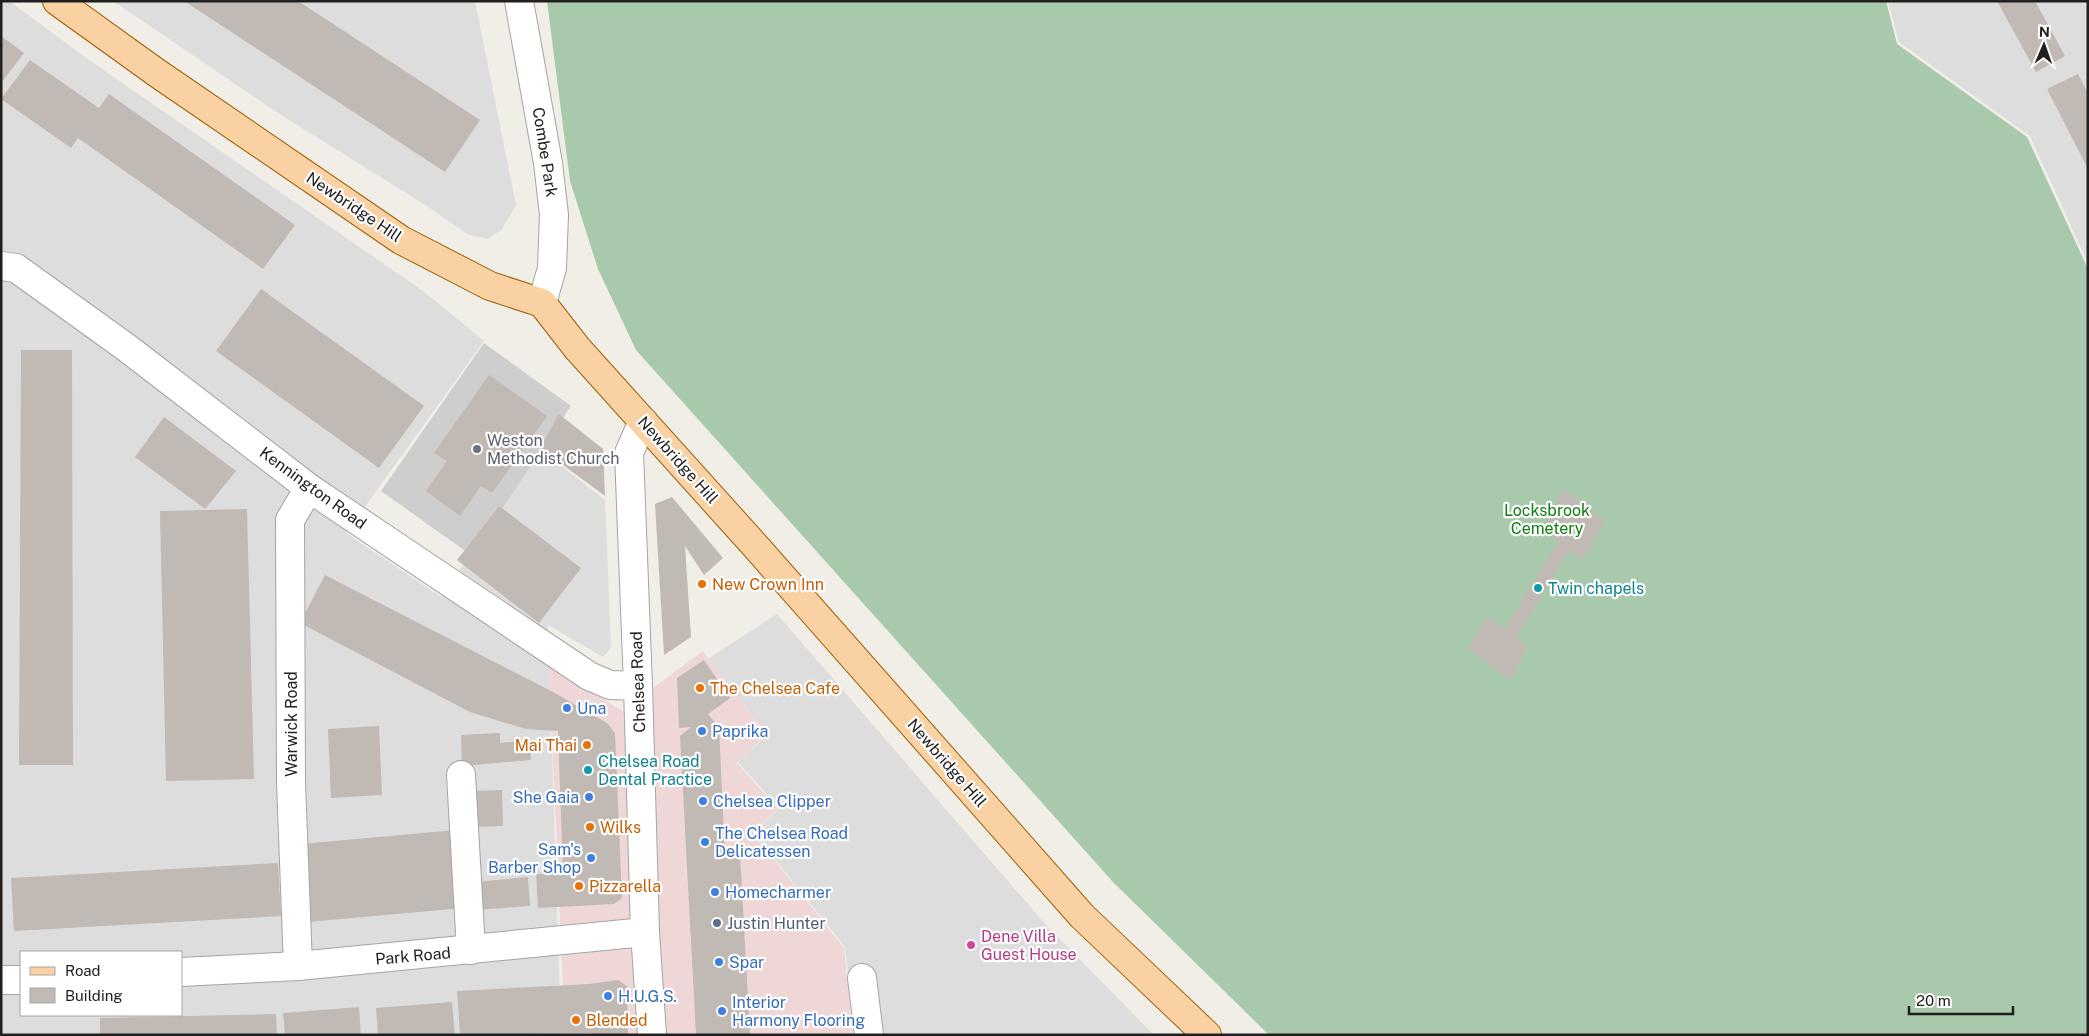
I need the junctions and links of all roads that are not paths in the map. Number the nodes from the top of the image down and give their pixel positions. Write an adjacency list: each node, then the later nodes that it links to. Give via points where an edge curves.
1 (57, 1): 4 (main road, Newbridge Hill, via 402,240 490,286)
2 (519, 1): 4 (street, Combe Park, via 554,215 552,268)
3 (1, 266): 6 (street, Kennington Road, via 16,268 40,285)
4 (542, 303): 5 (main road, Newbridge Hill, via 577,348)
5 (643, 421): 7 (street, Chelsea Road, via 629,453); 18 (main road, Newbridge Hill, via 1082,916)
6 (309, 488): 7 (street, Kennington Road, via 589,676 610,685); 11 (street, Warwick Road, via 290,520 291,783)
7 (638, 686): 9 (street, Chelsea Road)
8 (460, 776): 10 (street)
9 (645, 932): 10 (street, Park Road); 16 (street, Chelsea Road)
10 (471, 950): 11 (street, Park Road)
11 (298, 966): 12 (street, Park Road)
12 (182, 972)
13 (862, 978): 17 (street)
14 (1, 980): 15 (street)
15 (20, 980)
16 (652, 1035)
17 (869, 1035)
18 (1207, 1035)

